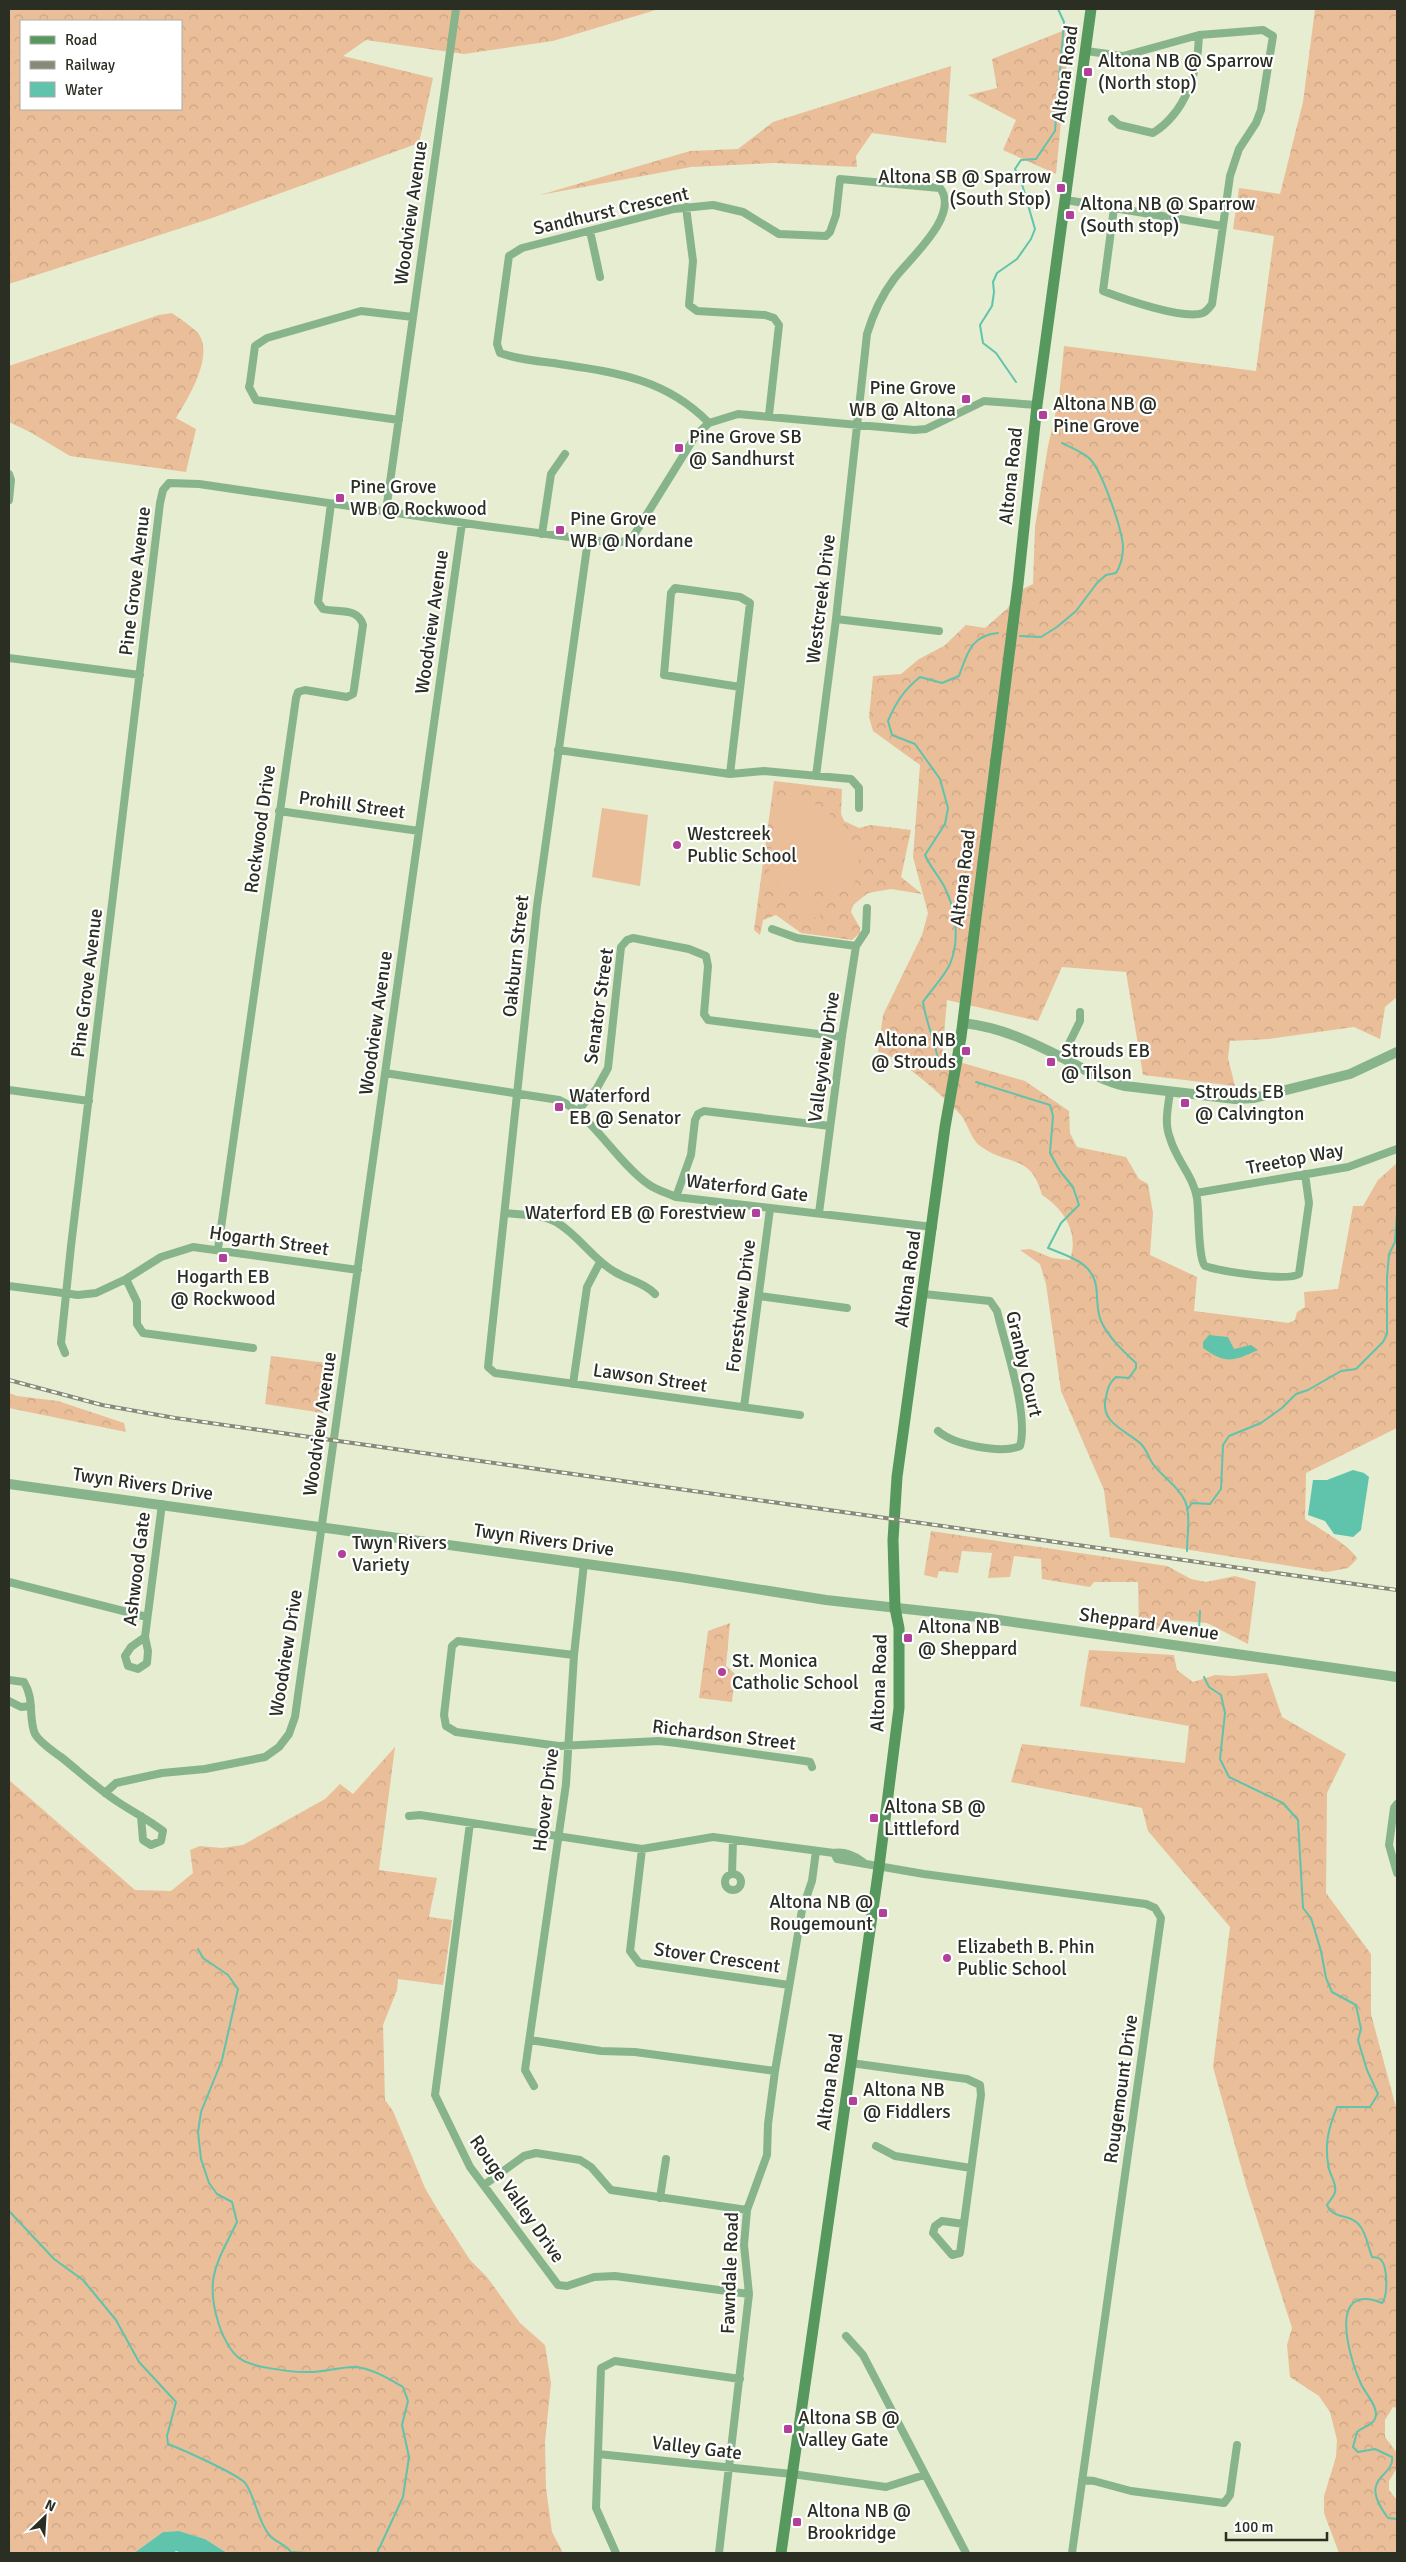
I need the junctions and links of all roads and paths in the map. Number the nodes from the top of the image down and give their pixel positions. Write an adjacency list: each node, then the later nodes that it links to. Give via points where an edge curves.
1 (456, 9): 12 (street, Woodview Avenue)
2 (1091, 9): 4 (main road, Altona Road)
3 (1200, 35): 4 (street, via 1123,56); 5 (street, via 1195,77 1166,125 1153,133 1119,125); 9 (street, via 1263,30 1273,36 1261,110 1233,163)
4 (1086, 50): 6 (main road, Altona Road)
5 (1112, 119)
6 (1066, 200): 8 (street); 13 (main road, Altona Road)
7 (686, 208): 10 (street, Sandhurst Crescent); 14 (street, via 693,262 689,305 697,310 764,315 774,318 779,325); 17 (street, Sandhurst Crescent, via 729,207 780,234 818,237 830,232 836,214 840,179 940,188 943,205 934,232 894,278 873,315 867,334)
8 (1114, 208): 9 (street); 9 (street, via 1103,291 1138,304 1193,314 1208,310 1212,304)
9 (1222, 226)
10 (590, 231): 11 (street); 16 (street, Sandhurst Crescent, via 522,248 509,256 497,344 500,353 610,371 642,380 673,395)
11 (600, 277)
12 (413, 317): 15 (street, Woodview Avenue); 15 (street, via 361,311 267,338 255,346 250,388 256,400)
13 (1037, 405): 17 (street, Pine Grove Avenue, via 984,401 926,430); 41 (main road, Altona Road)
14 (769, 415): 16 (street, Pine Grove Avenue, via 738,414); 17 (street, Pine Grove Avenue)
15 (399, 420): 22 (street, Woodview Avenue)
16 (709, 423): 25 (street, Pine Grove Avenue, via 696,435 634,535 615,543)
17 (857, 425): 26 (street, Westcreek Drive)
18 (565, 454): 24 (street, via 550,474)
19 (9, 474): 20 (street)
20 (9, 500)
21 (331, 504): 22 (street, Pine Grove Avenue); 29 (street, Pine Grove Avenue, via 198,484 170,483 163,490 160,503); 35 (street, Rockwood Drive, via 318,602 323,609 355,613 360,618 363,626 354,689 353,694 347,697 305,690 297,695)
22 (386, 511): 23 (street, Pine Grove Avenue)
23 (462, 523): 24 (street, Pine Grove Avenue); 36 (street, Woodview Avenue)
24 (542, 534): 25 (street, Pine Grove Avenue)
25 (588, 540): 31 (street, Oakburn Street)
26 (836, 619): 27 (street); 33 (street, Westcreek Drive)
27 (939, 631)
28 (9, 658): 29 (street)
29 (140, 675): 49 (street, Pine Grove Avenue)
30 (740, 688): 30 (street, via 750,603 740,597 675,588 670,593 664,675); 32 (street)
31 (558, 750): 32 (street); 47 (street, Oakburn Street, via 537,906)
32 (730, 774): 33 (street, via 764,770)
33 (816, 776): 34 (street, via 851,779 859,788)
34 (859, 808)
35 (279, 811): 36 (street, Prohill Street); 60 (street, Rockwood Drive)
36 (420, 831): 45 (street, Woodview Avenue)
37 (867, 908): 39 (street, Valleyview Drive, via 866,931)
38 (772, 929): 39 (street, via 797,938)
39 (856, 946): 42 (street, Valleyview Drive)
40 (1080, 1012): 44 (street, via 1080,1022)
41 (963, 1023): 44 (street, via 994,1027); 59 (main road, Altona Road, via 945,1127)
42 (842, 1038): 50 (street, Senator Street, via 708,1020 704,1014 706,956 689,949 633,938 621,947 608,1068 597,1088); 51 (street, Valleyview Drive)
43 (1397, 1052): 48 (street, via 1350,1074 1254,1098 1235,1100)
44 (1062, 1058): 48 (street, via 1108,1082)
45 (385, 1073): 47 (street, Waterford Gate); 62 (street, Woodview Avenue)
46 (9, 1090): 49 (street)
47 (518, 1092): 50 (street, Waterford Gate, via 553,1098); 57 (street, Oakburn Street)
48 (1170, 1092): 54 (street, via 1166,1119 1170,1140 1192,1179)
49 (89, 1102): 65 (street, Pine Grove Avenue)
50 (577, 1112): 55 (street, Waterford Gate, via 635,1174 649,1185)
51 (830, 1126): 55 (street, via 704,1111 695,1120 691,1155); 58 (street, Valleyview Drive)
52 (1397, 1149): 53 (street, Treetop Way, via 1348,1167)
53 (1305, 1174): 54 (street, Treetop Way); 54 (street, via 1309,1203 1299,1274 1296,1276 1205,1266 1200,1255 1200,1216)
54 (1196, 1193)
55 (676, 1197): 56 (street, Waterford Gate)
56 (770, 1209): 58 (street, Waterford Gate); 68 (street, Forestview Drive)
57 (506, 1213): 61 (street, via 555,1221); 72 (street, Oakburn Street, via 488,1360 490,1371)
58 (819, 1213): 59 (street, Waterford Gate)
59 (933, 1227): 67 (main road, Altona Road)
60 (218, 1249): 62 (street, Hogarth Street); 63 (street, Hogarth Street, via 193,1247 176,1251)
61 (600, 1262): 66 (street, via 650,1288); 73 (street, via 587,1287)
62 (358, 1270): 79 (street, Woodview Avenue)
63 (126, 1279): 65 (street, Hogarth Street, via 96,1293); 70 (street, via 137,1302 138,1324 143,1332)
64 (9, 1286): 65 (street, Hogarth Street)
65 (66, 1294): 71 (street, Pine Grove Avenue, via 60,1343)
66 (655, 1294)
67 (924, 1294): 76 (street, Granby Court, via 990,1301 997,1311 1016,1388 1023,1435 1020,1446 1010,1450 961,1443 946,1438); 82 (main road, Altona Road, via 895,1500)
68 (759, 1296): 69 (street); 74 (street, Forestview Drive)
69 (847, 1308)
70 (253, 1348)
71 (65, 1353)
72 (495, 1373): 73 (street, Lawson Street)
73 (573, 1384): 74 (street, Lawson Street)
74 (744, 1407): 75 (street, Lawson Street)
75 (800, 1415)
76 (938, 1431)
77 (9, 1484): 78 (street, Twyn Rivers Drive)
78 (162, 1504): 79 (street, Twyn Rivers Drive); 83 (street, Ashwood Gate)
79 (322, 1528): 80 (street, Twyn Rivers Drive); 92 (street, Woodview Drive, via 295,1717 289,1734 279,1747 265,1757 116,1783)
80 (584, 1563): 82 (street, Twyn Rivers Drive); 85 (street, Hoover Drive)
81 (9, 1582): 83 (street)
82 (896, 1608): 86 (street, Sheppard Avenue); 101 (main road, Altona Road, via 899,1708)
83 (147, 1617): 84 (street, Ashwood Gate)
84 (145, 1638)
85 (574, 1655): 90 (street, Hoover Drive); 90 (street, Richardson Street, via 458,1641 452,1646 444,1715 446,1726 456,1732)
86 (1397, 1677)
87 (9, 1680): 89 (street, via 24,1682 30,1692)
88 (9, 1701): 89 (street, via 21,1707)
89 (31, 1706): 92 (street, via 35,1733)
90 (569, 1746): 91 (street, Richardson Street, via 659,1741 805,1761); 97 (street, Hoover Drive)
91 (812, 1767)
92 (105, 1793): 94 (street)
93 (1397, 1804): 102 (street, via 1389,1845)
94 (141, 1816)
95 (409, 1816): 96 (street)
96 (470, 1823): 97 (street); 112 (street, Rouge Valley Drive, via 435,2095 470,2167)
97 (558, 1835): 99 (street); 105 (street, Hoover Drive)
98 (733, 1840): 99 (street, via 714,1837); 100 (street); 103 (street)
99 (642, 1849): 104 (street, Stover Crescent, via 630,1950 639,1963)
100 (816, 1851): 101 (street, via 839,1852); 104 (street, Fawndale Road)
101 (879, 1867): 106 (main road, Altona Road); 124 (street, Rougemount Drive, via 1146,1904 1155,1908 1161,1918)
102 (1397, 1873)
103 (732, 1874)
104 (789, 1985): 107 (street, Fawndale Road)
105 (530, 2040): 107 (street); 108 (street, Hoover Drive, via 525,2070)
106 (851, 2062): 111 (street, via 967,2079 980,2085); 122 (main road, Altona Road)
107 (775, 2071): 114 (street, Fawndale Road, via 767,2155)
108 (534, 2086)
109 (876, 2146): 111 (street, via 895,2156)
110 (666, 2159): 113 (street)
111 (971, 2168): 115 (street)
112 (484, 2185): 113 (street, via 524,2156 536,2153 580,2160 591,2167 611,2190); 116 (street, Rouge Valley Drive, via 558,2285 615,2276)
113 (660, 2198): 114 (street)
114 (747, 2210): 116 (street, Fawndale Road, via 744,2245)
115 (964, 2224): 115 (street, via 942,2221 934,2226 933,2233 952,2255 960,2253)
116 (749, 2294): 118 (street, Fawndale Road)
117 (846, 2336): 123 (street, via 863,2355)
118 (740, 2379): 120 (street, via 615,2361 601,2368); 121 (street, Fawndale Road)
119 (1237, 2444): 124 (street, via 1230,2495 1224,2502 1130,2491)
120 (598, 2454): 121 (street, Valley Gate); 125 (street, via 596,2508)
121 (730, 2469): 122 (street, Valley Gate); 126 (street, Fawndale Road)
122 (792, 2474): 123 (street, Valley Gate, via 886,2487); 127 (main road, Altona Road)
123 (924, 2475): 128 (street)
124 (1082, 2480): 129 (street, Rougemount Drive)
125 (616, 2553)
126 (719, 2553)
127 (781, 2553)
128 (966, 2553)
129 (1072, 2553)

